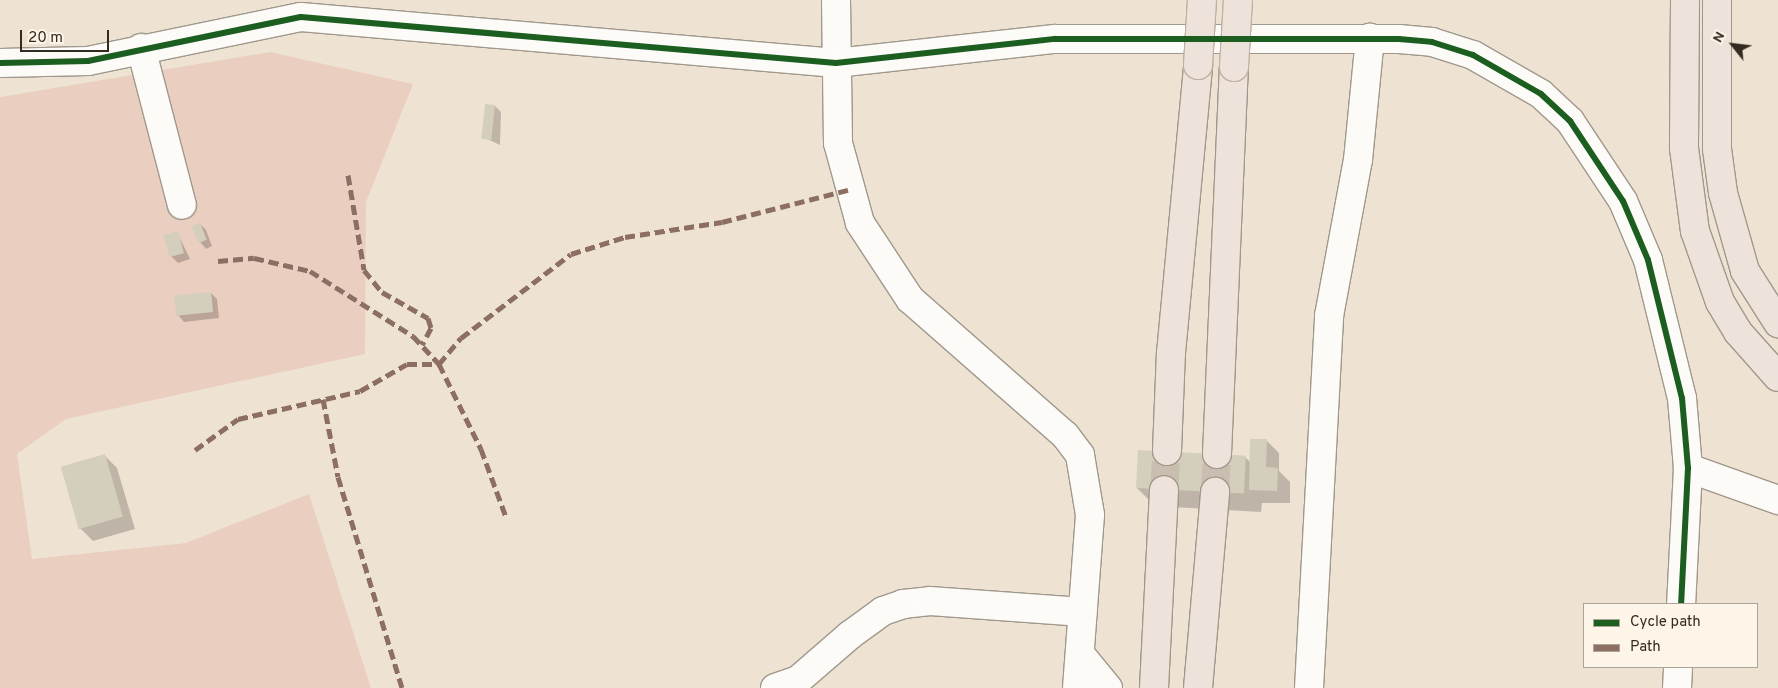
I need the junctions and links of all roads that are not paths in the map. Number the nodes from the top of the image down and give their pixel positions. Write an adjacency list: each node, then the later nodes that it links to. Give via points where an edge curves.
1 (836, 0): 9 (street)
2 (1202, 0): 13 (highway, bridge, via 1171,354)
3 (1238, 0): 14 (highway, bridge)
4 (1684, 6): 12 (highway, via 1684,148 1695,230 1720,302 1738,332)
5 (1717, 6): 11 (highway, via 1717,149 1723,193 1745,271)
6 (1370, 38): 9 (street, via 1055,39); 15 (street, via 1432,42 1480,59 1541,94 1595,153 1626,210 1664,317 1682,398); 23 (street, via 1358,160 1329,316)
7 (141, 48): 8 (street, via 88,61); 9 (street, via 301,17); 10 (street)
8 (0, 63)
9 (836, 64): 20 (street, via 838,142 860,223 910,299 1065,435 1080,456 1090,515)
10 (182, 205)
11 (1778, 324)
12 (1778, 377)
13 (1167, 451)
14 (1217, 454)
15 (1688, 468): 18 (street); 19 (street)
16 (1164, 490): 27 (highway)
17 (1215, 492): 28 (highway)
18 (1778, 500)
19 (1682, 603)
20 (1082, 612): 21 (street); 24 (street, via 930,602 903,604 863,625 798,680)
21 (1080, 654): 25 (street); 26 (street)
22 (1678, 668): 29 (street)
23 (1306, 685)
24 (775, 688)
25 (1077, 688)
26 (1108, 688)
27 (1154, 688)
28 (1198, 688)
29 (1678, 688)

